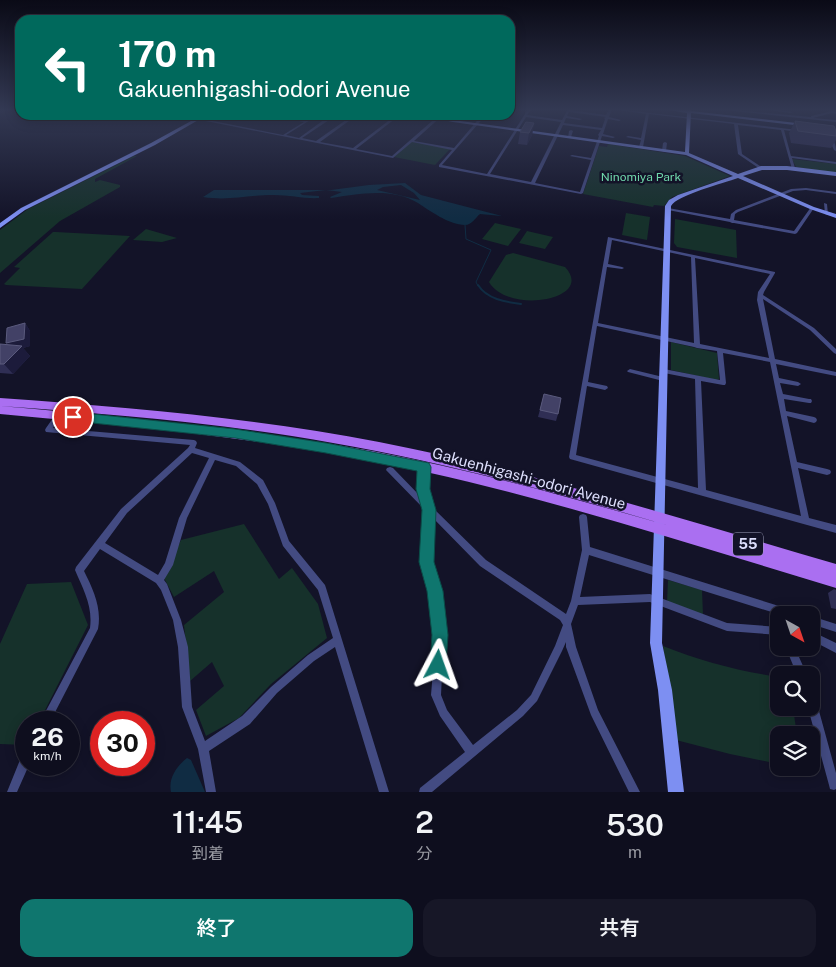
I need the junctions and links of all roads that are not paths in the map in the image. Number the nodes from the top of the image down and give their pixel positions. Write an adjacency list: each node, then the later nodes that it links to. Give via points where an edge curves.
1 (149, 146): 38 (street, via 23,210)
2 (338, 146): 16 (street)
3 (358, 146): 16 (street)
4 (405, 146): 16 (street, via 393,157)
5 (438, 146): 17 (street)
6 (458, 146): 17 (street)
7 (506, 146): 27 (street)
8 (551, 146): 29 (street)
9 (596, 146): 22 (street)
10 (634, 146): 15 (street)
11 (665, 146): 18 (street)
12 (687, 146): 19 (street)
13 (739, 146): 24 (street, via 740,154)
14 (787, 146): 21 (street)
15 (641, 147): 18 (street)
16 (354, 149)
17 (455, 149): 27 (street, via 440,166)
18 (664, 151): 19 (street)
19 (687, 154): 28 (street)
20 (572, 156): 22 (street)
21 (790, 157): 23 (street); 25 (street)
22 (592, 159): 29 (street, via 581,192)
23 (836, 164)
24 (761, 168): 25 (street); 28 (street)
25 (792, 168): 26 (street)
26 (836, 174)
27 (488, 175): 29 (street)
28 (737, 176): 31 (street); 34 (street, via 680,196 670,203)
29 (533, 183)
30 (836, 193): 31 (street, via 799,189)
31 (779, 194): 33 (street); 37 (street, via 737,211)
32 (825, 204): 35 (street)
33 (812, 208): 35 (street); 37 (street, via 795,233)
34 (668, 209): 37 (street); 39 (street)
35 (827, 214): 36 (street)
36 (836, 216)
37 (732, 222)
38 (0, 226)
39 (667, 250): 40 (street); 41 (street, via 610,238); 45 (street)
40 (693, 256): 43 (street, via 773,273); 46 (street)
41 (605, 265): 42 (street); 44 (street)
42 (622, 268)
43 (760, 294): 48 (street, via 812,328); 49 (street)
44 (595, 324): 45 (street); 55 (street)
45 (665, 339): 46 (street); 52 (street)
46 (697, 346): 47 (street)
47 (720, 350): 49 (street); 53 (street, via 723,384)
48 (836, 352)
49 (774, 361): 51 (street); 54 (street)
50 (630, 371): 52 (street)
51 (836, 374)
52 (663, 375): 53 (street); 71 (street)
53 (698, 378): 72 (street)
54 (777, 380): 56 (street); 58 (street)
55 (585, 383): 57 (street); 71 (street, via 572,457)
56 (798, 384)
57 (605, 388)
58 (781, 396): 60 (street); 63 (street)
59 (0, 402): 62 (main road, Gakuenhigashi-odori Avenue / 55)
60 (809, 402)
61 (0, 410): 62 (main road, Gakuenhigashi-odori Avenue / 55)
62 (62, 411): 65 (street, via 48,430 194,443); 68 (main road, Gakuenhigashi-odori Avenue / 55, via 326,448); 76 (main road, Gakuenhigashi-odori Avenue / 55, via 239,424 379,446 517,478)
63 (784, 413): 64 (street); 67 (street)
64 (814, 420)
65 (191, 450): 66 (street); 78 (street, via 124,511)
66 (212, 457): 82 (street, via 183,518 169,565); 92 (street, via 238,464 260,482 286,543 322,588)
67 (795, 464): 70 (street); 75 (street)
68 (424, 467): 73 (street, via 423,489); 76 (main road, Gakuenhigashi-odori Avenue / 55)
69 (390, 470): 73 (street)
70 (828, 472)
71 (661, 482): 72 (street); 76 (street)
72 (702, 492): 75 (street)
73 (429, 510): 88 (street, via 482,563 556,610); 97 (street, via 427,562 435,591 440,635 436,695 443,713)
74 (583, 517): 79 (street)
75 (806, 521): 77 (street)
76 (659, 524): 80 (main road, Gakuenhigashi-odori Avenue / 55); 81 (street); 83 (main road, Gakuenhigashi-odori Avenue / 55)
77 (836, 529)
78 (100, 544): 82 (street); 94 (street, via 79,570 95,610 94,629)
79 (586, 550): 81 (street); 84 (street)
80 (836, 570)
81 (658, 572): 85 (street); 86 (street)
82 (159, 580): 96 (street, via 176,620 183,647 187,707)
83 (836, 581)
84 (576, 600): 85 (street, via 650,598); 88 (street)
85 (657, 601): 90 (street, via 727,627); 105 (street, via 656,643 665,690)
86 (770, 607)
87 (820, 623): 89 (street)
88 (567, 624): 97 (street, via 534,698); 104 (street, via 571,647 594,712)
89 (836, 628)
90 (770, 631)
91 (820, 640): 93 (street)
92 (337, 641): 96 (street, via 274,690 246,720); 102 (street)
93 (836, 648)
94 (51, 711)
95 (815, 716): 99 (street)
96 (203, 749): 101 (street)
97 (471, 752): 103 (street)
98 (19, 776): 100 (street)
99 (834, 786)
100 (12, 792)
101 (211, 792)
102 (384, 792)
103 (424, 792)
104 (635, 792)
105 (676, 792)

